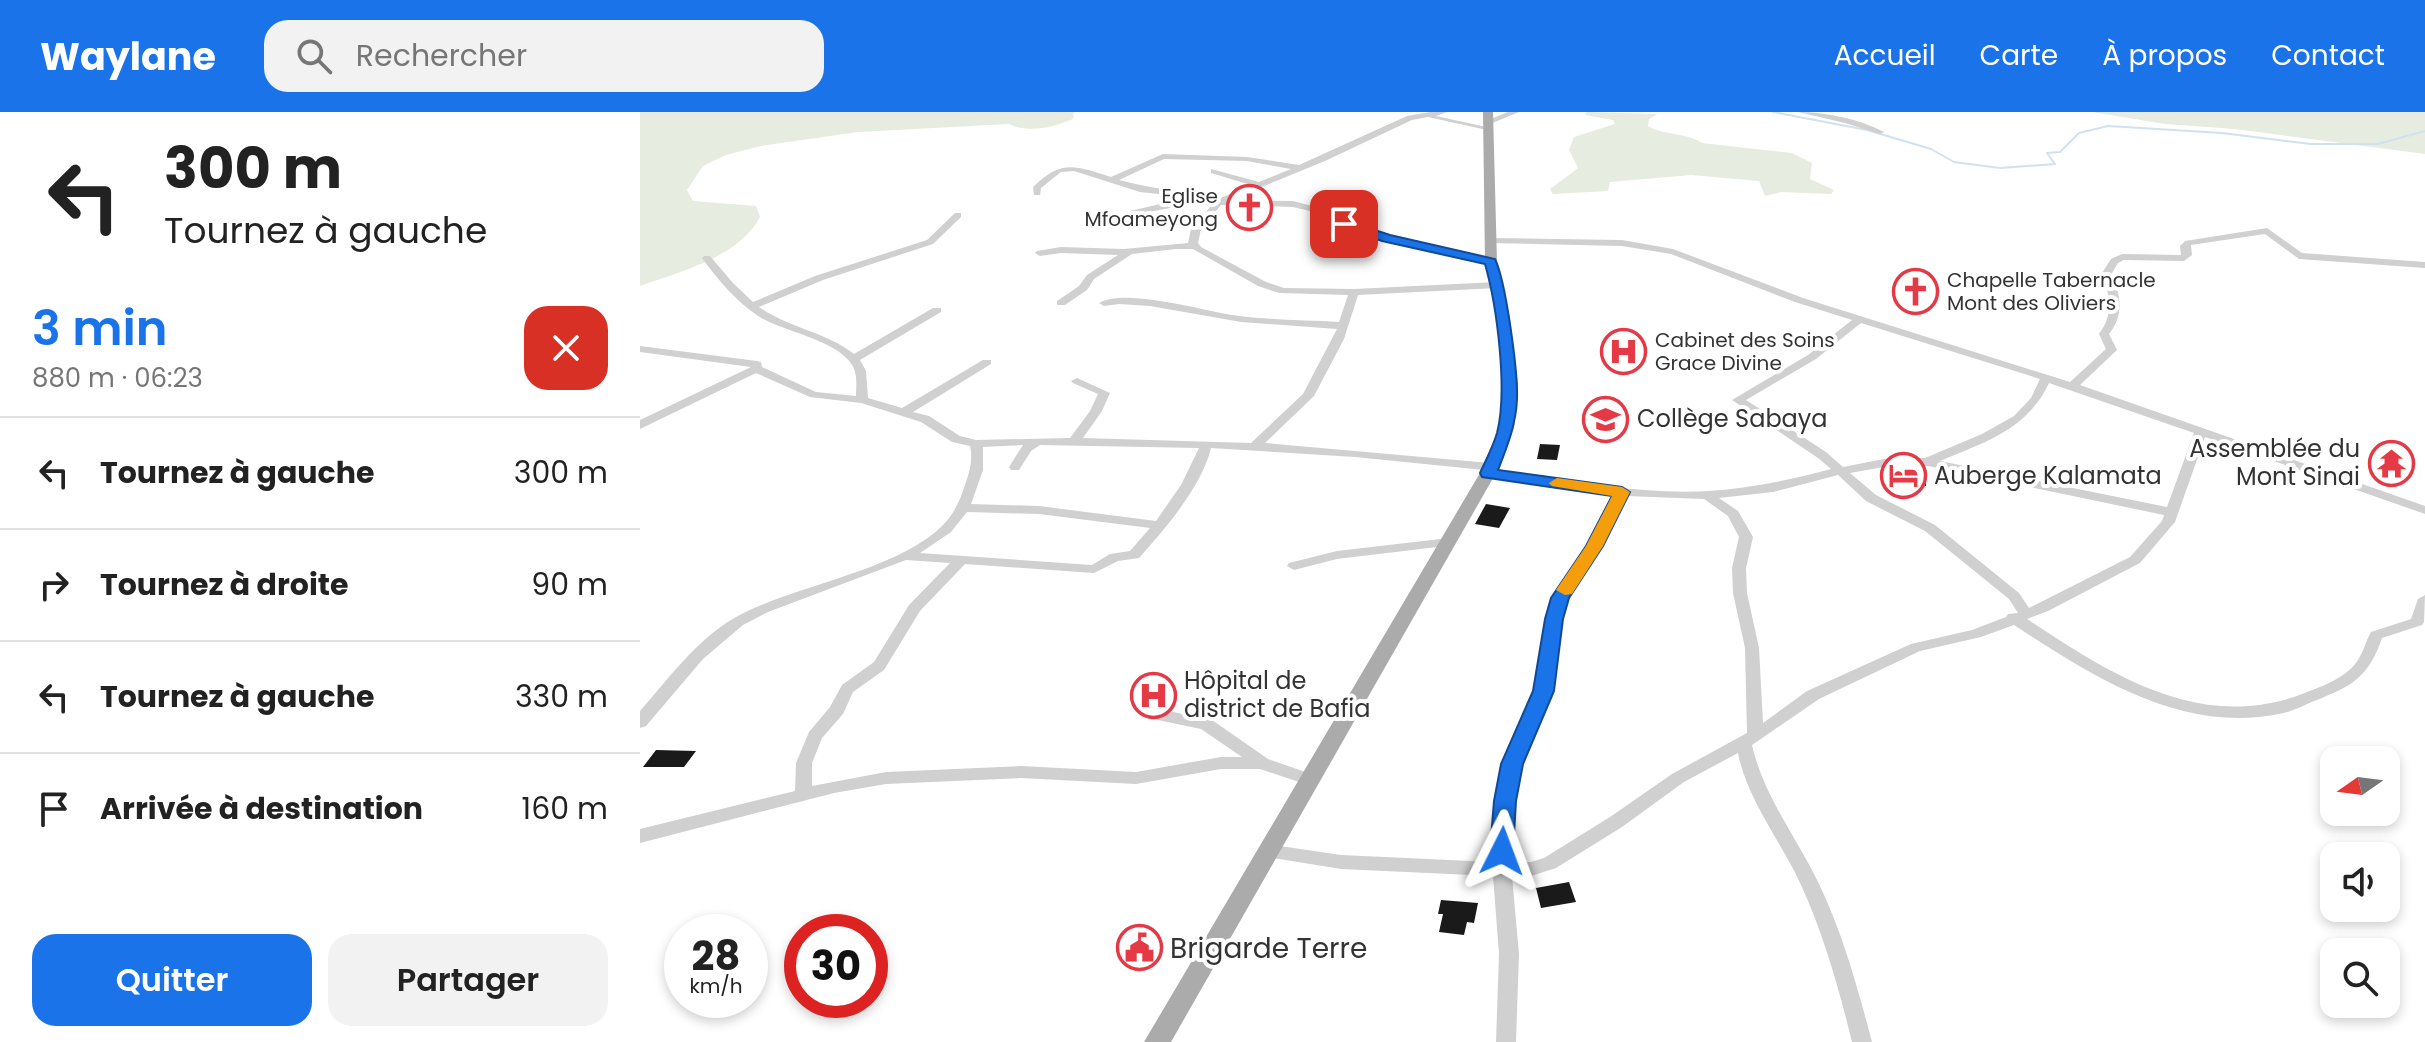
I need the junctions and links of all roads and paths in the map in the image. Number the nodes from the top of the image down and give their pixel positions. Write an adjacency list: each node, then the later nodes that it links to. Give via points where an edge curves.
1 (1443, 112): 4 (street)
2 (1515, 112): 5 (street)
3 (1802, 112): 6 (street)
4 (1416, 113): 5 (street); 7 (street)
5 (1487, 121): 16 (main road)
6 (1880, 132)
7 (1300, 168): 9 (street, via 1247,159 1163,156); 10 (street)
8 (1214, 171): 10 (street)
9 (1112, 180): 11 (street, via 1080,169 1061,169 1039,185); 13 (street, via 1169,192)
10 (1260, 185): 12 (street)
11 (1037, 193)
12 (1220, 201): 13 (street); 17 (street, via 1196,229); 21 (street, via 1306,207 1374,235)
13 (1185, 202): 15 (street)
14 (958, 215): 27 (street, via 930,242 819,278)
15 (1089, 227)
16 (1492, 241): 21 (main road); 29 (street, via 1650,246)
17 (1194, 246): 18 (street); 24 (street, via 1283,291)
18 (1129, 252): 19 (street, via 1065,248); 25 (street)
19 (1040, 253)
20 (707, 258): 27 (street)
21 (1491, 262): 23 (main road)
22 (2425, 265): 37 (street, via 2299,256 2267,231 2188,243 2184,258 2122,257 2107,273 2116,308 2104,334 2112,350)
23 (1497, 285): 24 (street); 49 (main road, via 1510,397 1505,434)
24 (1354, 292): 30 (street)
25 (1061, 303)
26 (1104, 303): 30 (street, via 1133,299 1223,317)
27 (751, 307): 32 (street)
28 (937, 310): 32 (street)
29 (1860, 319): 35 (street); 50 (street, via 1812,357 1738,400)
30 (1344, 326): 46 (street, via 1308,396)
31 (640, 349): 34 (street, via 757,364)
32 (853, 359): 38 (street, via 861,375)
33 (987, 362): 39 (street)
34 (756, 369): 38 (street, via 814,395); 40 (street)
35 (2046, 378): 37 (street); 47 (street, via 2018,419)
36 (1077, 381): 43 (street, via 1104,393)
37 (2072, 386): 41 (street)
38 (862, 400): 39 (street)
39 (904, 412): 44 (street)
40 (640, 425)
41 (2201, 430): 54 (street); 55 (street)
42 (1040, 440): 43 (street); 44 (street); 48 (street, via 1026,449)
43 (1075, 440): 45 (street)
44 (976, 444): 53 (street, via 979,460)
45 (1206, 444): 46 (street); 56 (street, via 1195,471)
46 (1254, 447): 49 (street)
47 (1927, 462): 50 (street); 55 (street)
48 (1015, 467)
49 (1489, 470): 51 (street); 57 (main road)
50 (1840, 471): 52 (street, via 1773,488); 62 (street, via 1871,498 1930,528 2014,596)
51 (1622, 492): 52 (street); 73 (street, via 1560,598 1543,691 1512,764)
52 (1707, 495): 65 (street, via 1733,514 1746,537 1739,568 1752,648)
53 (964, 508): 56 (street, via 1039,510); 58 (street, via 945,529)
54 (2425, 510)
55 (2171, 512): 62 (street, via 2158,537 2135,560 2061,600)
56 (1158, 525): 59 (street, via 1134,555 1115,557 1094,569)
57 (1449, 542): 60 (street, via 1324,557); 69 (main road)
58 (903, 556): 59 (street); 64 (street, via 738,622 683,671)
59 (960, 561): 70 (street, via 914,608 882,663 847,689 815,736 804,763)
60 (1294, 566)
61 (2425, 599): 62 (street, via 2417,622 2376,635 2365,665 2352,676 2296,705 2230,714 2191,711 2132,688 2094,669)
62 (2019, 615): 65 (street, via 1976,634 1916,647 1880,662 1813,695)
63 (1159, 715): 67 (street, via 1206,724)
64 (640, 722)
65 (1749, 740): 66 (street); 68 (street)
66 (1708, 761): 68 (street, via 1729,759); 73 (street, via 1568,855 1531,869)
67 (1261, 763): 69 (street); 70 (street, via 1221,763 1136,778 1021,772 886,778)
68 (1748, 767): 76 (street, via 1812,888)
69 (1308, 779): 72 (main road)
70 (803, 796): 71 (street)
71 (640, 836)
72 (1267, 851): 73 (street, via 1341,862); 74 (main road)
73 (1502, 870): 75 (street, via 1509,954)
74 (1157, 1042)
75 (1506, 1042)
76 (1862, 1042)

